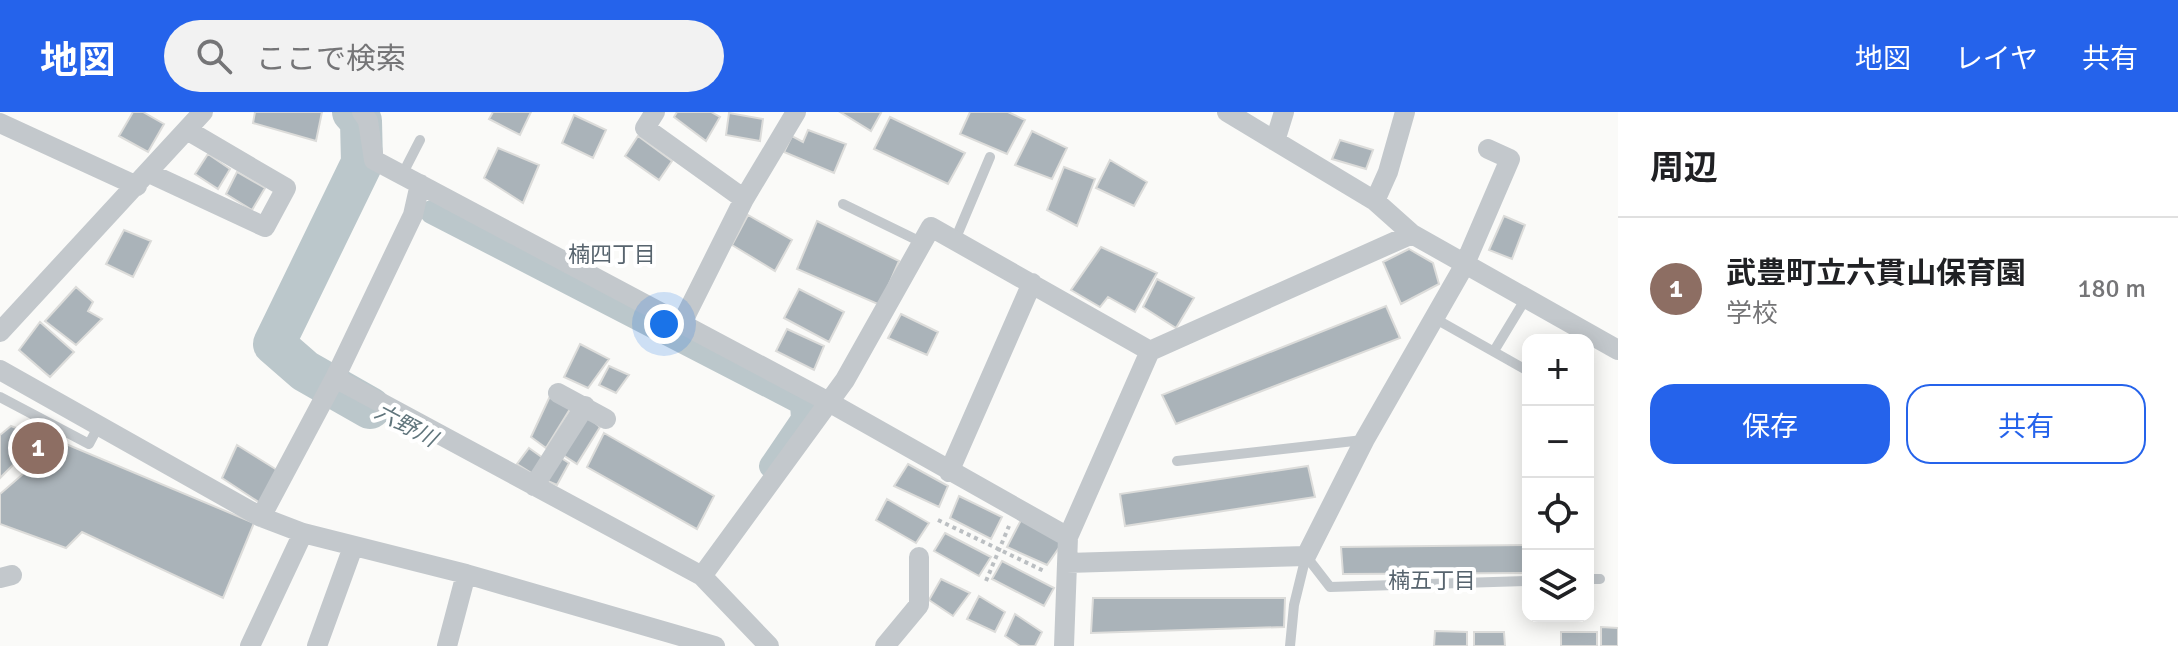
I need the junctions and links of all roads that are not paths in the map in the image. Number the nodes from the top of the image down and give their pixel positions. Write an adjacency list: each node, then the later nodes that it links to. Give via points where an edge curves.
1 (203, 112): 9 (street)
2 (362, 112): 15 (street, via 374,160)
3 (655, 112): 16 (street, via 645,128)
4 (796, 112): 16 (street)
5 (1227, 112): 11 (street)
6 (1284, 112): 11 (street)
7 (1405, 112): 17 (street)
8 (5, 120): 14 (street)
9 (187, 130): 14 (street); 14 (street, via 286,188 265,227)
10 (420, 140): 15 (lane)
11 (1275, 141): 17 (street)
12 (1488, 149): 22 (street, via 1510,159)
13 (990, 157): 20 (lane)
14 (143, 179): 27 (street)
15 (411, 179): 26 (street); 33 (street, via 413,215)
16 (744, 199): 26 (street)
17 (1375, 201): 19 (street)
18 (843, 204): 21 (lane)
19 (1412, 234): 22 (street); 29 (street)
20 (955, 240): 21 (street, via 931,227); 23 (street)
21 (923, 243): 36 (street, via 871,339)
22 (1464, 266): 24 (street); 25 (street)
23 (1032, 283): 29 (street); 42 (street)
24 (1526, 298): 28 (street); 30 (lane)
25 (1434, 318): 30 (lane); 40 (street)
26 (682, 323): 36 (street)
27 (0, 332)
28 (1618, 350)
29 (1150, 351): 46 (street)
30 (1494, 351): 31 (lane)
31 (1522, 367)
32 (0, 370): 39 (street)
33 (330, 384): 43 (street); 44 (street)
34 (558, 393): 37 (street)
35 (0, 397): 39 (lane, via 89,444)
36 (827, 401): 42 (street); 52 (street)
37 (585, 406): 38 (street); 43 (street)
38 (606, 419)
39 (98, 427): 44 (street)
40 (1365, 439): 41 (lane); 48 (street)
41 (1177, 461)
42 (949, 472): 46 (street)
43 (534, 486): 52 (street)
44 (261, 517): 45 (street)
45 (303, 533): 47 (street); 54 (street)
46 (1068, 537): 50 (street)
47 (353, 547): 51 (street); 55 (street)
48 (1306, 556): 50 (street); 53 (lane, via 1330,587); 61 (lane)
49 (919, 557): 59 (street, via 919,605)
50 (1067, 563): 60 (street)
51 (466, 574): 56 (street); 57 (street)
52 (702, 576): 58 (street)
53 (1522, 581)
54 (250, 646)
55 (317, 646)
56 (447, 646)
57 (715, 646)
58 (769, 646)
59 (885, 646)
60 (1064, 646)
61 (1290, 646)

